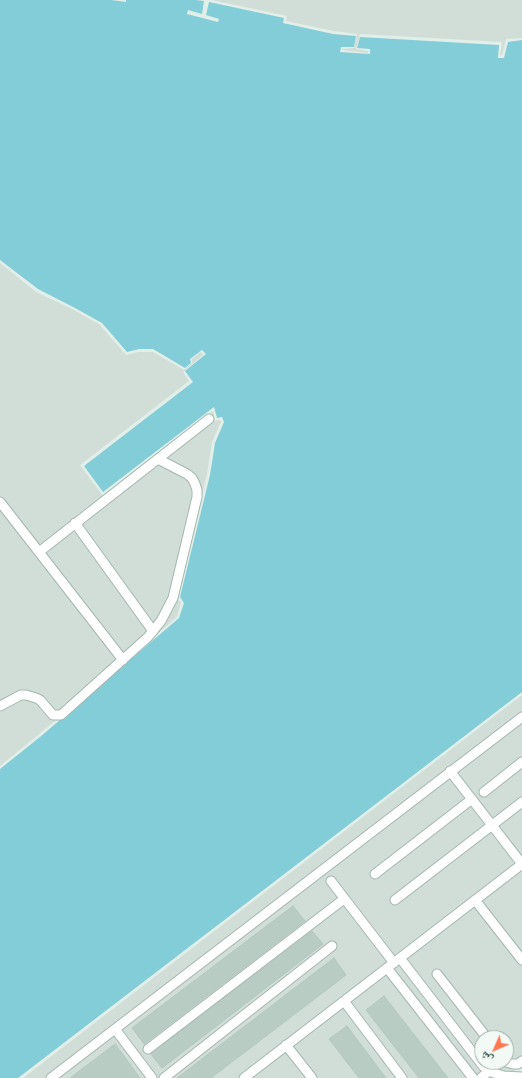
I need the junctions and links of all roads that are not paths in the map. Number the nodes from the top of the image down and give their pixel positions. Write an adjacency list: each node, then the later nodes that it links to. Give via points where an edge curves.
1 (209, 419): 2 (street)
2 (158, 459): 4 (street); 6 (street, via 192,478 197,497 173,598 165,616)
3 (0, 502): 5 (street)
4 (75, 523): 5 (street); 6 (street)
5 (39, 552): 7 (street)
6 (153, 631): 7 (street)
7 (123, 660): 8 (street, via 61,715 53,715 40,700 32,696 21,696)
8 (0, 706)
9 (522, 718): 11 (street)
10 (522, 762): 12 (street)
11 (450, 771): 13 (street); 27 (street)
12 (484, 792)
13 (472, 799): 15 (street); 17 (street)
14 (522, 802): 15 (street)
15 (492, 825): 16 (street); 20 (street)
16 (522, 864): 21 (street)
17 (375, 874)
18 (331, 881): 19 (street)
19 (344, 899): 24 (street); 30 (street)
20 (395, 900)
21 (475, 900): 23 (street); 24 (street)
22 (332, 946): 34 (street)
23 (522, 960)
24 (394, 963): 26 (street); 31 (street); 38 (street)
25 (437, 974): 28 (street)
26 (344, 1001): 29 (street); 37 (street)
27 (115, 1029): 32 (street); 33 (street)
28 (481, 1030)
29 (286, 1046): 35 (street); 36 (street)
30 (148, 1049)
31 (490, 1071): 39 (street); 40 (street, via 503,1076)
32 (51, 1078)
33 (152, 1078)
34 (164, 1078)
35 (244, 1078)
36 (312, 1078)
37 (402, 1078)
38 (473, 1078)
39 (481, 1078)
40 (522, 1078)

